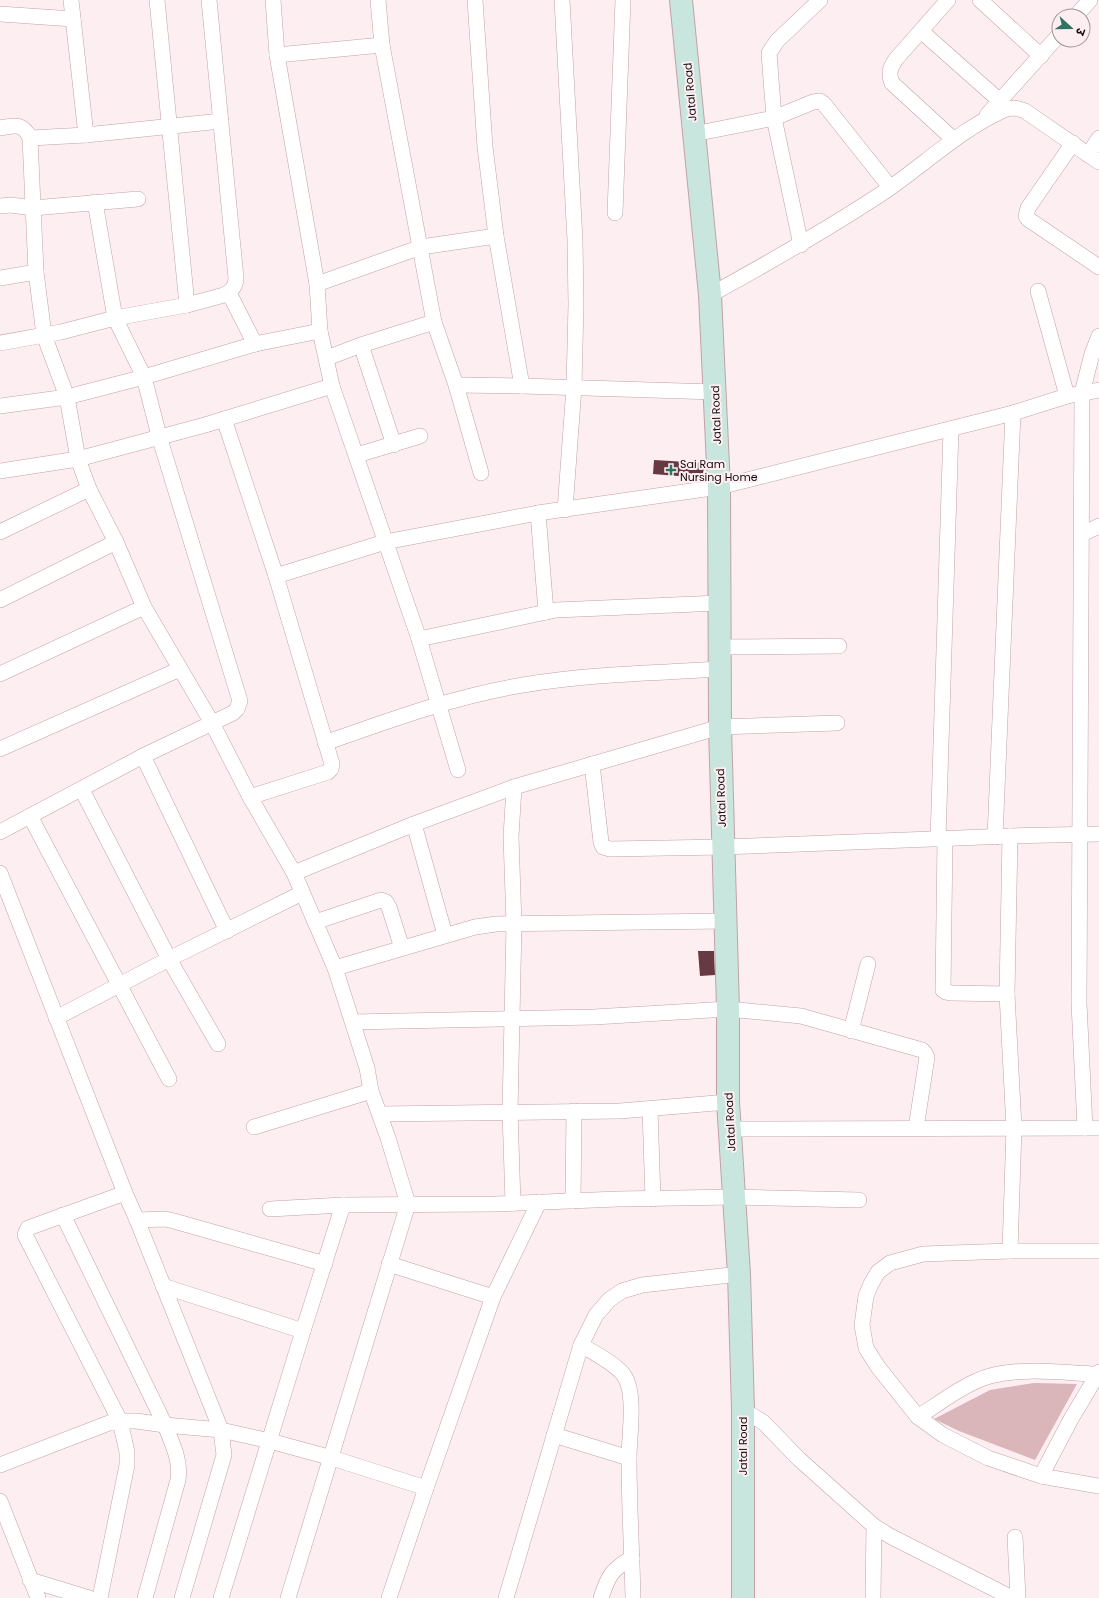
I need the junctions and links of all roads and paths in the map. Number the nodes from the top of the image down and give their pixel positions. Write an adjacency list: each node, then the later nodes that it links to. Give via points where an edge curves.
1 (70, 0): 14 (street)
2 (157, 0): 24 (street)
3 (209, 0): 22 (street)
4 (273, 0): 18 (street)
5 (378, 0): 17 (street)
6 (475, 0): 39 (street, via 485,148)
7 (562, 0): 63 (street, via 575,240)
8 (623, 0): 38 (street)
9 (681, 0): 26 (main road, Jatal Road)
10 (820, 0): 21 (street, via 777,41 769,53)
11 (948, 0): 15 (street)
12 (980, 0): 19 (street)
13 (0, 14): 14 (street)
14 (73, 19): 27 (street)
15 (921, 31): 20 (street); 30 (street, via 890,67 889,74 892,84)
16 (1051, 44): 19 (street)
17 (382, 46): 18 (street); 41 (street)
18 (277, 55): 45 (street)
19 (1040, 56): 20 (street)
20 (1000, 101): 23 (street)
21 (774, 118): 26 (street); 33 (street, via 820,101); 40 (street)
22 (221, 121): 24 (street); 47 (street, via 236,278 235,285)
23 (980, 123): 30 (street); 31 (street, via 1016,107)
24 (170, 127): 27 (street); 49 (street)
25 (0, 128): 28 (street, via 12,125 22,127)
26 (694, 134): 48 (main road, Jatal Road)
27 (86, 135): 28 (street)
28 (30, 138): 37 (street)
29 (1099, 138): 32 (street)
30 (953, 139): 33 (street)
31 (1073, 144): 32 (street); 42 (street, via 1028,208 1026,216)
32 (1094, 158)
33 (890, 187): 40 (street)
34 (138, 199): 35 (street)
35 (95, 202): 37 (street); 50 (street)
36 (0, 206): 37 (street)
37 (33, 208): 43 (street)
38 (615, 213)
39 (496, 236): 41 (street); 62 (street)
40 (801, 245): 48 (street)
41 (421, 247): 45 (street); 51 (street)
42 (1099, 267)
43 (36, 272): 44 (street); 53 (street)
44 (0, 278)
45 (317, 284): 52 (street)
46 (1038, 291): 67 (street)
47 (229, 293): 49 (street); 56 (street)
48 (710, 295): 65 (main road, Jatal Road)
49 (187, 305): 50 (street)
50 (115, 318): 53 (street); 59 (street)
51 (434, 322): 57 (street); 61 (street)
52 (320, 331): 56 (street); 58 (street)
53 (44, 335): 55 (street); 68 (street)
54 (1099, 336): 66 (street)
55 (0, 343)
56 (255, 344): 59 (street)
57 (361, 345): 58 (street); 75 (street)
58 (327, 358): 60 (street)
59 (144, 378): 68 (street); 73 (street)
60 (332, 386): 71 (street); 76 (street)
61 (456, 386): 62 (street); 79 (street)
62 (522, 386): 63 (street)
63 (574, 387): 65 (street); 82 (street)
64 (1099, 390): 66 (street)
65 (715, 392): 80 (main road, Jatal Road)
66 (1082, 393): 67 (street); 86 (street)
67 (1067, 396): 70 (street)
68 (67, 398): 69 (street); 77 (street)
69 (0, 406)
70 (1013, 413): 72 (street); 118 (street)
71 (224, 419): 73 (street); 89 (street)
72 (951, 429): 80 (street); 119 (street)
73 (159, 436): 77 (street); 101 (street, via 240,701 237,709)
74 (420, 436): 75 (street)
75 (394, 445): 76 (street)
76 (357, 455): 88 (street)
77 (78, 459): 78 (street); 81 (street)
78 (0, 471)
79 (481, 473)
80 (719, 487): 82 (street); 91 (main road, Jatal Road)
81 (89, 489): 85 (street); 87 (street)
82 (565, 510): 83 (street)
83 (538, 514): 88 (street); 93 (street)
84 (1099, 526): 86 (street)
85 (0, 532)
86 (1082, 534): 116 (street)
87 (116, 542): 90 (street); 92 (street)
88 (386, 542): 89 (street); 94 (street)
89 (276, 576): 104 (street)
90 (1, 597)
91 (720, 603): 93 (street); 96 (main road, Jatal Road)
92 (144, 607): 97 (street); 99 (street)
93 (546, 612): 94 (street)
94 (419, 639): 100 (street)
95 (839, 646): 96 (street)
96 (720, 647): 98 (main road, Jatal Road)
97 (180, 669): 101 (street); 105 (street)
98 (720, 669): 100 (street, via 559,679); 103 (main road, Jatal Road)
99 (0, 674)
100 (438, 704): 104 (street); 108 (street)
101 (212, 723): 106 (street); 111 (street)
102 (838, 723): 103 (street)
103 (720, 728): 107 (street); 120 (main road, Jatal Road)
104 (325, 743): 111 (street, via 332,764 328,772)
105 (0, 748)
106 (143, 756): 110 (street); 127 (street)
107 (592, 764): 109 (street); 120 (street, via 599,834 603,847)
108 (458, 770)
109 (514, 786): 113 (street); 126 (street)
110 (82, 790): 112 (street); 130 (street)
111 (250, 797): 122 (street)
112 (30, 816): 114 (street); 133 (street)
113 (414, 824): 122 (street); 128 (street)
114 (0, 832)
115 (1099, 834): 116 (street)
116 (1080, 835): 117 (street); 152 (street, via 1080,1003)
117 (1010, 836): 118 (street); 134 (street)
118 (995, 837): 119 (street)
119 (941, 839): 120 (street); 134 (street, via 943,990 952,993)
120 (723, 847): 124 (main road, Jatal Road)
121 (0, 873): 136 (street)
122 (294, 873): 123 (street)
123 (302, 893): 125 (street); 127 (street)
124 (726, 921): 126 (street); 135 (main road, Jatal Road)
125 (315, 922): 129 (street, via 381,900 390,907); 132 (street)
126 (514, 924): 128 (street, via 475,927); 137 (street)
127 (227, 931): 130 (street)
128 (445, 935): 129 (street)
129 (402, 948): 132 (street)
130 (169, 959): 133 (street); 140 (street)
131 (868, 964): 139 (street)
132 (335, 968): 138 (street)
133 (119, 986): 136 (street); 141 (street)
134 (1007, 994): 151 (street)
135 (728, 1009): 137 (street); 139 (street, via 801,1016); 143 (main road, Jatal Road)
136 (56, 1018): 153 (street)
137 (511, 1018): 138 (street); 146 (street)
138 (353, 1022): 142 (street)
139 (851, 1031): 150 (street, via 922,1050 925,1053 927,1057)
140 (218, 1044)
141 (169, 1079)
142 (371, 1090): 147 (street); 148 (street)
143 (728, 1102): 144 (street); 149 (main road, Jatal Road)
144 (650, 1109): 145 (street); 155 (street)
145 (574, 1111): 146 (street); 157 (street)
146 (510, 1112): 147 (street); 159 (street)
147 (380, 1114): 160 (street)
148 (254, 1128)
149 (730, 1128): 150 (street); 154 (main road, Jatal Road)
150 (916, 1128): 151 (street)
151 (1014, 1128): 152 (street); 165 (street)
152 (1092, 1128)
153 (124, 1194): 163 (street); 164 (street)
154 (735, 1197): 155 (street); 156 (street); 169 (main road, Jatal Road)
155 (653, 1199): 157 (street)
156 (859, 1200)
157 (573, 1201): 158 (street)
158 (539, 1202): 159 (street); 171 (street)
159 (513, 1203): 160 (street)
160 (408, 1204): 161 (street); 168 (street)
161 (343, 1205): 162 (street); 167 (street)
162 (270, 1209)
163 (63, 1215): 177 (street, via 28,1228 26,1235); 178 (street)
164 (137, 1220): 167 (street, via 174,1221); 170 (street)
165 (1010, 1251): 166 (street); 176 (street, via 923,1254 890,1263 878,1272 871,1284 866,1296 862,1325 866,1348 878,1368)
166 (1099, 1251)
167 (325, 1264): 172 (street)
168 (389, 1264): 171 (street); 182 (street)
169 (739, 1274): 173 (street, via 642,1285 622,1291 609,1300 596,1315); 175 (main road, Jatal Road)
170 (163, 1286): 172 (street); 179 (street)
171 (493, 1297): 187 (street)
172 (303, 1330): 181 (street)
173 (581, 1345): 180 (street); 183 (street, via 625,1375 631,1401)
174 (1098, 1373): 176 (street, via 1009,1372 989,1376 973,1382); 185 (street)
175 (743, 1410): 189 (street, via 763,1422 799,1459); 204 (main road, Jatal Road)
176 (918, 1417): 185 (street, via 943,1435 988,1458)
177 (120, 1421): 178 (street); 184 (street); 195 (street, via 127,1452 126,1465)
178 (165, 1425): 179 (street); 196 (street, via 179,1460 180,1471)
179 (221, 1430): 181 (street); 197 (street, via 224,1455)
180 (554, 1435): 183 (street); 201 (street)
181 (270, 1441): 182 (street); 198 (street)
182 (332, 1458): 187 (street); 199 (street)
183 (629, 1458): 191 (street)
184 (0, 1464)
185 (1041, 1476): 186 (street)
186 (1099, 1486)
187 (426, 1488): 200 (street)
188 (0, 1501): 192 (street)
189 (874, 1526): 205 (street); 206 (street)
190 (1015, 1537): 207 (street)
191 (632, 1558): 202 (street, via 612,1572); 203 (street)
192 (30, 1580): 193 (street); 194 (street)
193 (38, 1598)
194 (89, 1598)
195 (100, 1598)
196 (145, 1598)
197 (182, 1598)
198 (221, 1598)
199 (288, 1598)
200 (389, 1598)
201 (506, 1598)
202 (601, 1598)
203 (633, 1598)
204 (743, 1598)
205 (873, 1598)
206 (1012, 1598)
207 (1018, 1598)

